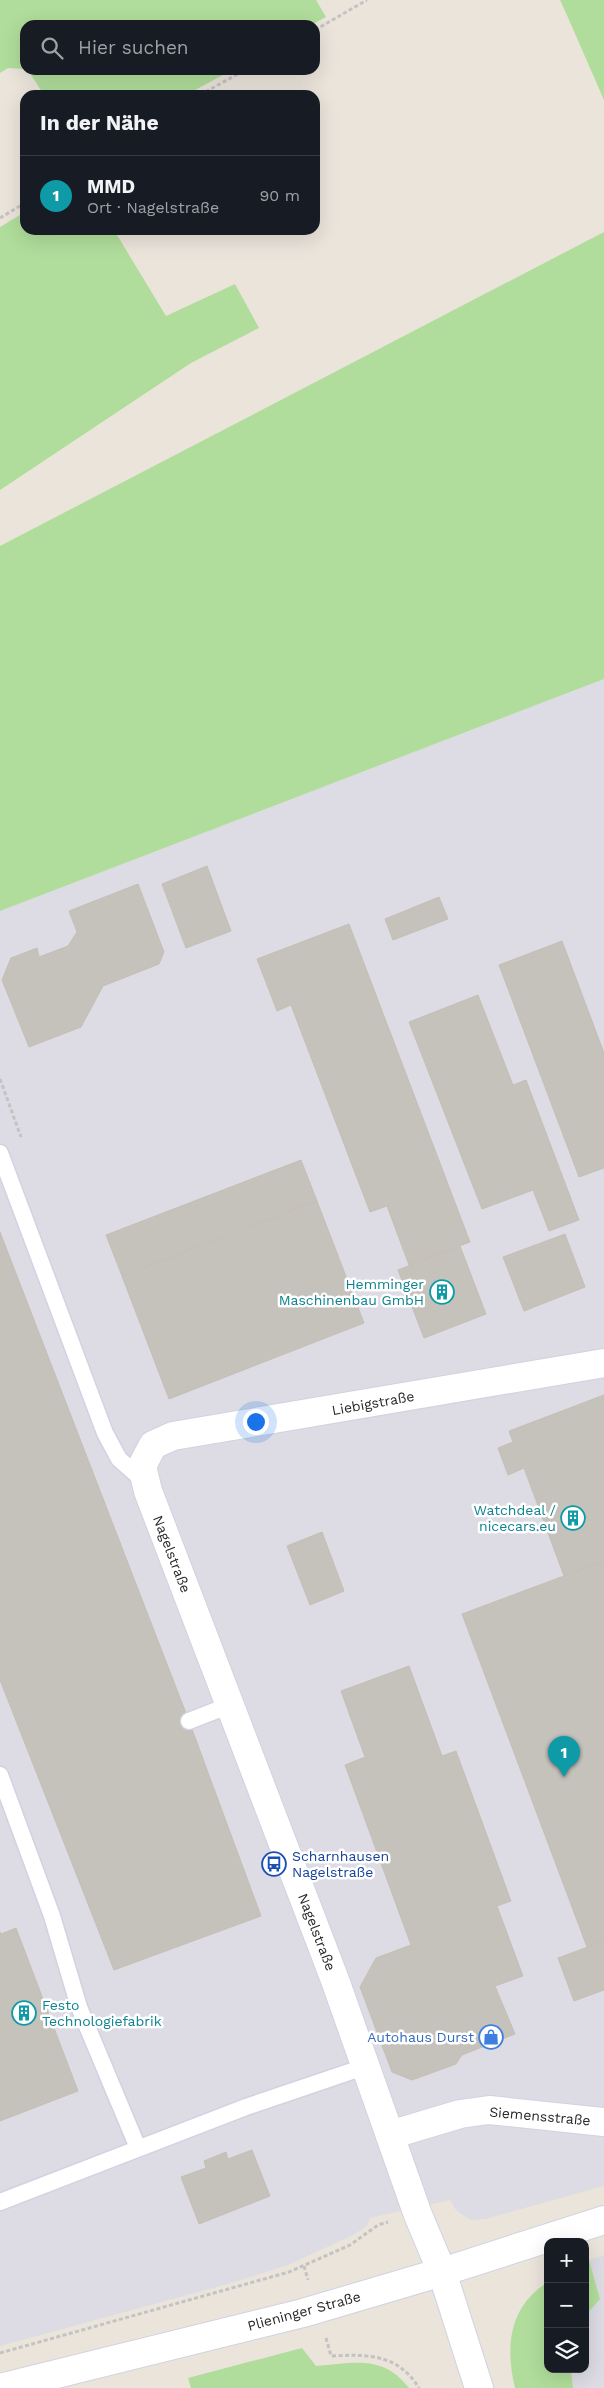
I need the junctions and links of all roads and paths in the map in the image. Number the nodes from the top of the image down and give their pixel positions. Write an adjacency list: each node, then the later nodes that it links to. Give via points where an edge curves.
1 (367, 0): 2 (path)
2 (320, 27)
3 (236, 75): 4 (path)
4 (209, 90)
5 (20, 206): 6 (path)
6 (0, 218)
7 (0, 1154): 10 (lane, via 106,1433 119,1459)
8 (604, 1363): 9 (street, Liebigstraße, via 183,1434 161,1440)
9 (147, 1453): 10 (street, Nagelstraße, via 142,1466)
10 (144, 1481): 11 (street, Nagelstraße)
11 (230, 1705): 12 (lane); 14 (street, Nagelstraße, via 328,1961)
12 (189, 1720)
13 (0, 1776): 17 (lane, via 52,1916 79,2007)
14 (364, 2067): 16 (street, Nagelstraße); 17 (lane, via 291,2090)
15 (604, 2122): 16 (street, Siemensstraße, via 489,2110 460,2114)
16 (390, 2136): 19 (street, Nagelstraße)
17 (138, 2148): 18 (lane)
18 (0, 2202)
19 (418, 2215): 21 (path, via 378,2225 359,2240); 22 (street, Nagelstraße)
20 (604, 2220): 22 (street, Plieninger Straße)
21 (304, 2266): 23 (path); 24 (path)
22 (442, 2272): 23 (street, Plieninger Straße); 27 (street, Nagelstraße)
23 (317, 2309): 25 (street, Plieninger Straße); 26 (path, via 332,2356 370,2355 388,2359 401,2367)
24 (0, 2353)
25 (0, 2388)
26 (419, 2388)
27 (479, 2388)

